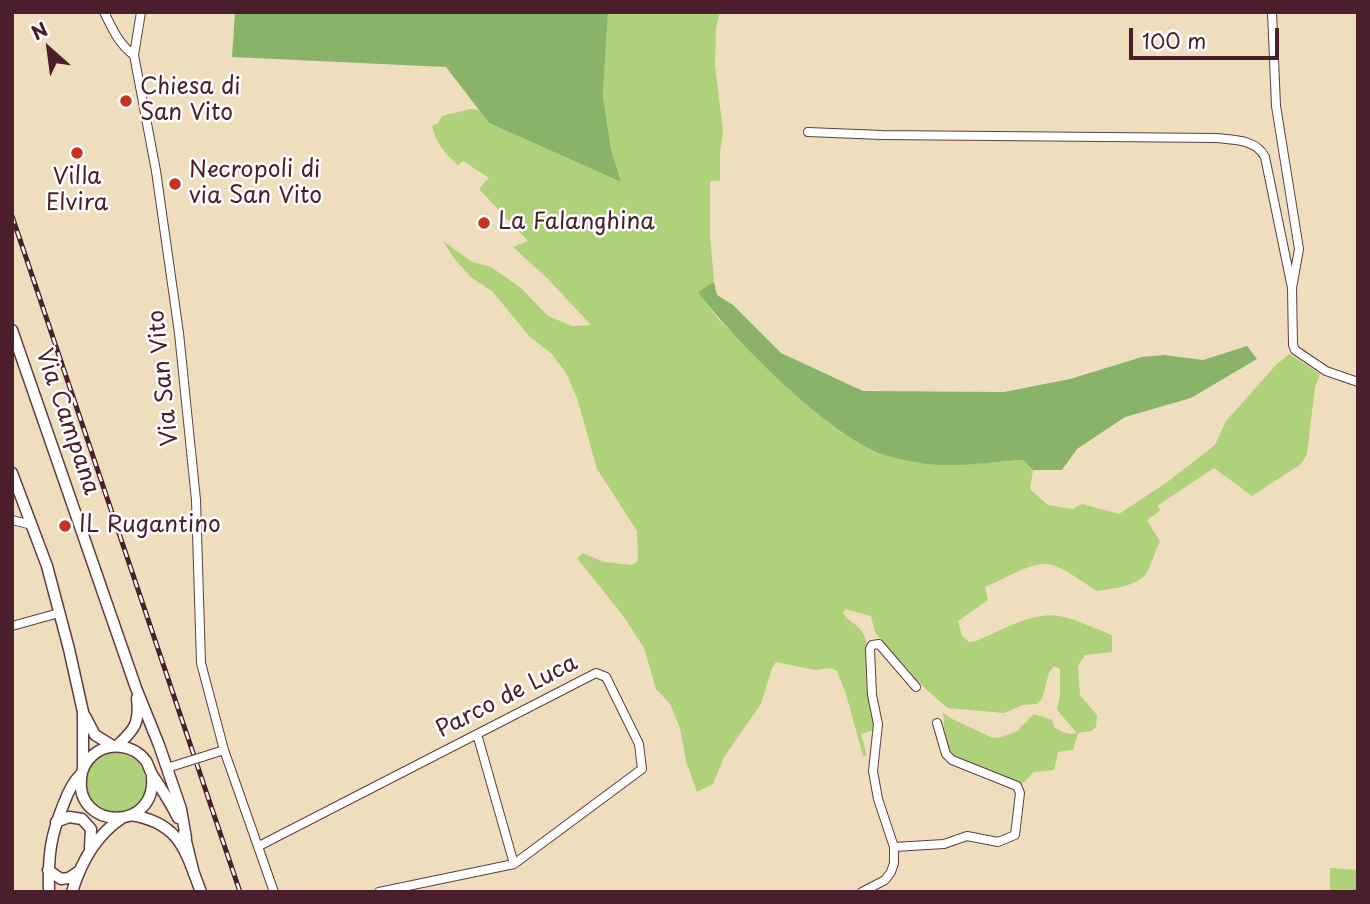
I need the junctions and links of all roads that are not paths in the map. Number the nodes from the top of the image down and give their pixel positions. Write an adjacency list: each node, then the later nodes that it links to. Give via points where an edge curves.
1 (104, 12): 4 (street, Via San Vito, via 125,50)
2 (141, 12): 4 (street)
3 (1272, 12): 6 (street, via 1276,106 1299,249)
4 (134, 55): 21 (street, Via San Vito, via 179,333 196,500 201,663)
5 (808, 132): 6 (street, via 1245,142 1265,156)
6 (1292, 288): 8 (street, via 1295,350 1326,371)
7 (12, 330): 15 (main road, Via Campana)
8 (1358, 382)
9 (12, 472): 11 (main road)
10 (12, 520): 11 (street)
11 (32, 525): 12 (main road)
12 (59, 613): 13 (street); 16 (main road)
13 (12, 625)
14 (916, 687): 29 (street, via 879,644 872,645 872,695 878,724 873,771)
15 (135, 688): 18 (main road, Via Campana); 20 (main road, Via Campana, via 138,720 131,734)
16 (83, 712): 20 (main road, via 95,736); 23 (main road)
17 (937, 723): 29 (street, via 952,760 1017,786 1015,835 998,842 967,836 944,844)
18 (154, 731): 22 (main road, Via Campana); 24 (main road)
19 (477, 734): 28 (street, Parco de Luca); 31 (street); 31 (street, Parco de Luca, via 596,673 606,677 639,744 642,768)
20 (115, 746): 23 (main road, via 92,756); 24 (main road, via 134,751)
21 (224, 750): 22 (street, bridge); 28 (street, Via San Vito)
22 (167, 768): 27 (main road, Via Campana)
23 (82, 771): 25 (main road, via 82,792 90,807 105,816); 26 (main road)
24 (151, 773): 25 (main road, via 149,799); 27 (main road)
25 (126, 817): 30 (main road, via 106,831); 34 (main road, via 151,819 169,828)
26 (56, 822): 30 (main road, via 69,817 88,824); 32 (main road)
27 (186, 838): 34 (main road)
28 (259, 846): 38 (street, Via San Vito)
29 (894, 847): 40 (street, via 891,872)
30 (90, 852): 33 (main road)
31 (514, 864): 39 (street, Parco de Luca)
32 (48, 870): 33 (main road, via 61,879); 35 (main road)
33 (78, 872): 36 (main road)
34 (194, 874): 37 (main road)
35 (50, 892)
36 (72, 892)
37 (201, 892)
38 (274, 892)
39 (379, 892)
40 (863, 892)

